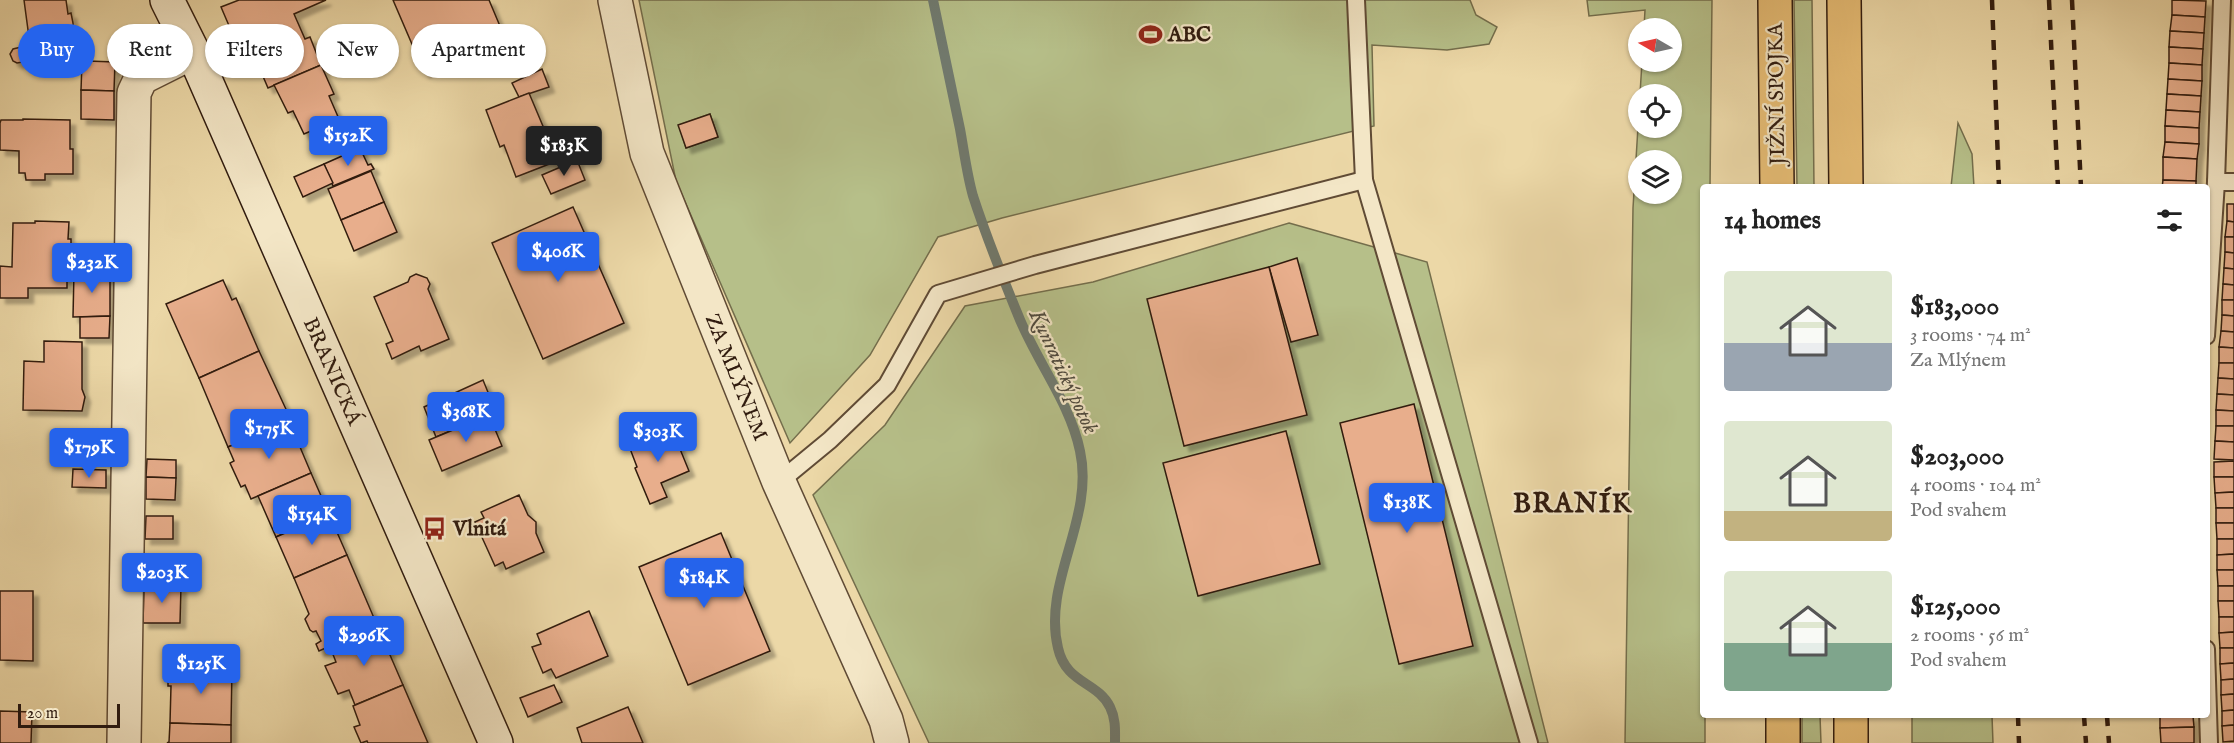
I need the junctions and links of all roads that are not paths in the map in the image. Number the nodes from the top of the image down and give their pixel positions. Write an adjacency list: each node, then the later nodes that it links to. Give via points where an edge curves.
1 (166, 0): 7 (street, BRANICKÁ)
2 (615, 0): 16 (street, ZA MLÝNEM, via 647,153)
3 (1356, 0): 10 (lane)
4 (1775, 0): 13 (highway, JIŽNÍ SPOJKA)
5 (1844, 0): 14 (highway)
6 (2222, 0): 11 (lane)
7 (178, 24)
8 (193, 52): 21 (street, BRANICKÁ)
9 (141, 78): 20 (street, via 134,93)
10 (1364, 180): 16 (lane, via 938,294 887,385 831,440); 23 (lane)
11 (2216, 182): 12 (lane); 15 (lane)
12 (2234, 182)
13 (1777, 184)
14 (1846, 184)
15 (2210, 274)
16 (779, 482): 22 (street, ZA MLÝNEM, via 886,720)
17 (1782, 718): 24 (highway)
18 (1851, 718): 25 (highway)
19 (2208, 718): 26 (lane)
20 (124, 743)
21 (496, 743)
22 (892, 743)
23 (1529, 743)
24 (1783, 743)
25 (1851, 743)
26 (2209, 743)

